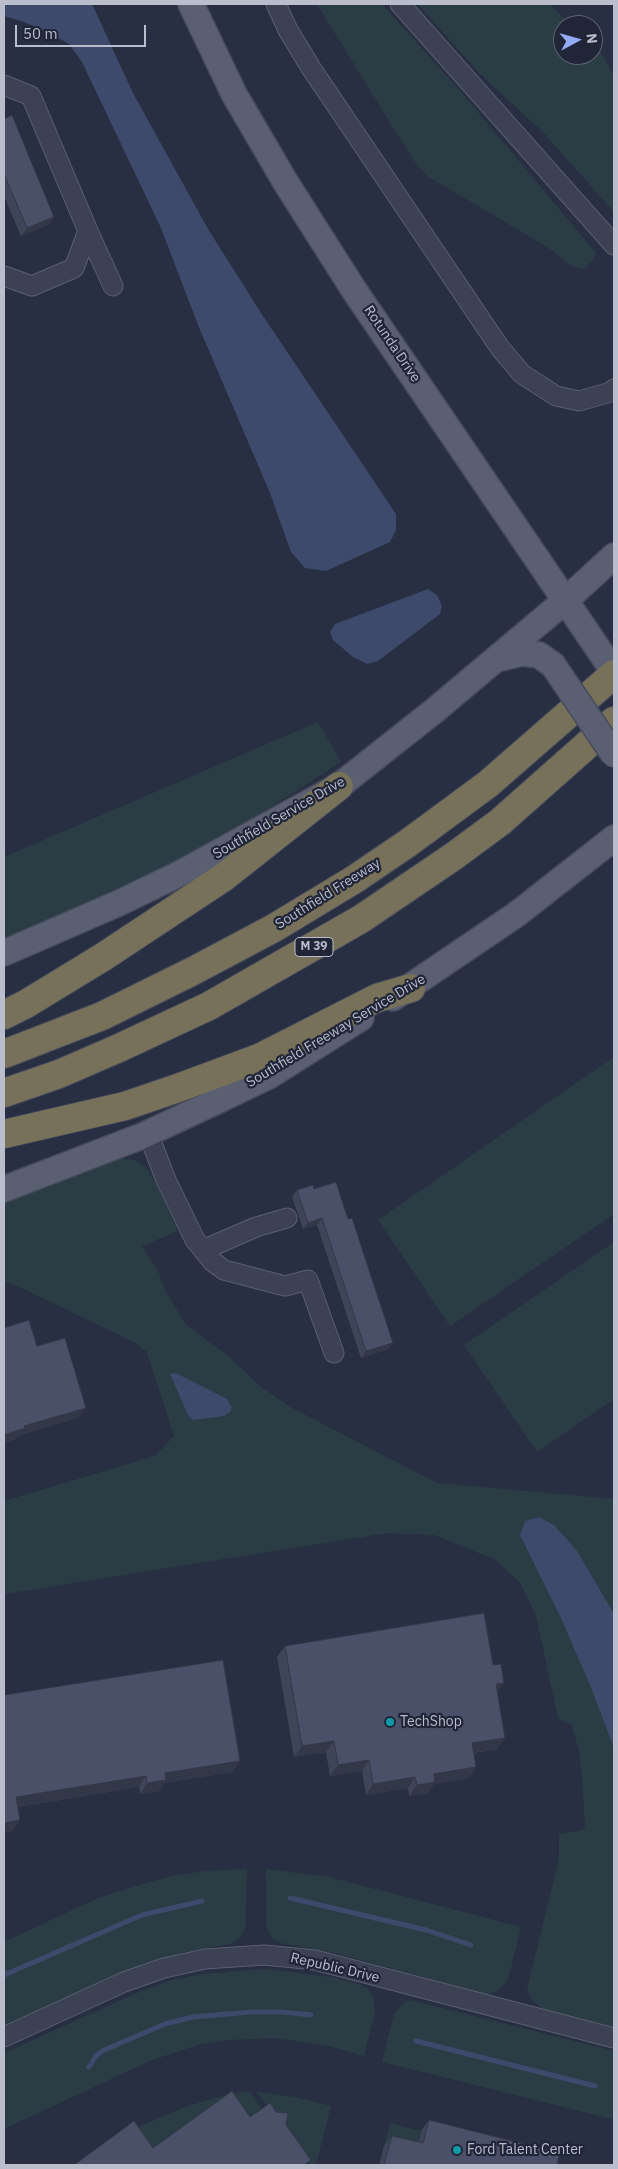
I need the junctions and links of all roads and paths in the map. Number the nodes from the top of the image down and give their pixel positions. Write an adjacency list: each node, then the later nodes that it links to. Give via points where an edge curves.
1 (191, 4): 11 (main road, Rotunda Drive, via 234,94 286,183 360,298)
2 (276, 4): 9 (street, via 311,68 500,348 522,374 556,396 579,401)
3 (400, 4): 6 (street)
4 (4, 86): 5 (street, via 31,96)
5 (88, 231): 7 (street, via 74,268 32,286); 8 (street)
6 (614, 245)
7 (4, 276)
8 (113, 286)
9 (614, 389)
10 (614, 556): 11 (main road, Southfield Service Drive)
11 (566, 600): 12 (main road, Southfield Service Drive); 13 (main road, Rotunda Drive)
12 (495, 659): 15 (main road, bridge, via 522,653 538,655 553,665); 16 (main road, Southfield Service Drive)
13 (614, 673): 21 (highway, Southfield Freeway / M 39, via 488,784 355,879 193,972 102,1016)
14 (614, 721): 22 (highway, M 39, via 500,822 361,919 208,1006 59,1074)
15 (614, 755)
16 (339, 786): 18 (main road, Southfield Service Drive, via 181,873 120,903); 20 (highway, via 224,877 103,957)
17 (614, 838): 19 (main road, Southfield Freeway Service Drive, via 517,914)
18 (4, 952)
19 (411, 988): 23 (main road, Southfield Freeway Service Drive, via 269,1076); 24 (highway, via 377,998 259,1058 178,1088 125,1106)
20 (4, 1015)
21 (4, 1054)
22 (4, 1093)
23 (148, 1133): 25 (main road, Southfield Freeway Service Drive); 27 (street, via 183,1218)
24 (4, 1134)
25 (4, 1189)
26 (287, 1218): 27 (street, via 256,1227)
27 (203, 1250): 28 (street, via 224,1270 285,1286 308,1280)
28 (334, 1353)
29 (4, 2037): 30 (street, Republic Drive, via 124,1982 164,1968 205,1959 264,1955 315,1960)
30 (614, 2038)

